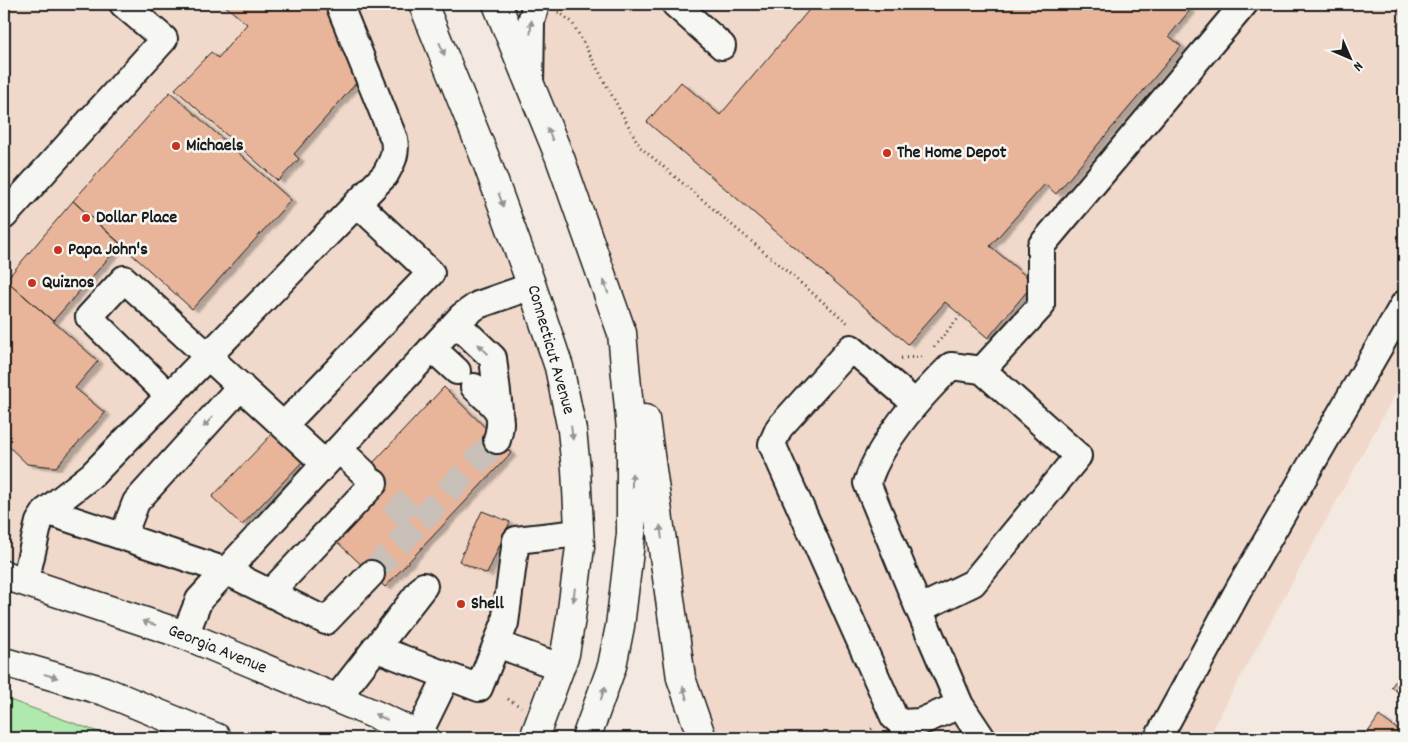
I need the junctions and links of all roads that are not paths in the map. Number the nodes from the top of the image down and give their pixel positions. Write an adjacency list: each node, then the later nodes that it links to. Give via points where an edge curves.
1 (123, 4): 11 (lane, via 164,39)
2 (339, 4): 10 (lane, via 396,150 384,175)
3 (423, 4): 12 (main road, Connecticut Avenue, one-way to 12, via 486,160)
4 (497, 4): 9 (main road)
5 (674, 4): 8 (lane)
6 (1244, 4): 18 (lane, via 1041,246 1041,306)
7 (546, 8): 9 (lane, one-way to 7, via 531,22)
8 (722, 46)
9 (530, 86): 15 (main road, one-way to 9, via 560,158)
10 (357, 203): 17 (lane); 23 (lane, via 431,273)
11 (4, 216)
12 (532, 286): 14 (lane, via 478,305); 27 (main road, Connecticut Avenue, one-way to 27, via 566,398 576,469)
13 (1404, 304): 44 (lane, via 1239,589)
14 (456, 323): 16 (lane); 22 (lane, one-way to 14, via 493,358)
15 (622, 333): 47 (main road, one-way to 15, via 612,666 631,534 631,430); 48 (main road, one-way to 15, via 681,678 644,414)
16 (432, 348): 22 (lane); 25 (lane)
17 (209, 355): 19 (lane); 20 (lane); 20 (lane, via 124,279 89,317)
18 (982, 370): 21 (lane, via 951,366); 34 (lane, via 1078,456 973,583)
19 (241, 386): 23 (lane); 28 (lane, one-way to 28, via 136,502)
20 (169, 396): 26 (lane, via 92,475)
21 (915, 403): 34 (lane, via 875,461 867,483); 42 (lane, via 851,348 779,428 772,444 894,717 901,723 920,722)
22 (499, 410): 24 (lane, via 502,423)
23 (284, 425): 25 (lane)
24 (497, 440)
25 (332, 457): 29 (lane); 33 (lane, via 369,478)
26 (46, 511): 28 (lane); 31 (lane)
27 (579, 533): 36 (lane, via 516,540 505,623); 38 (main road, Connecticut Avenue, one-way to 38, via 571,618)
28 (123, 536): 29 (lane)
29 (226, 571): 33 (lane); 35 (lane, via 199,600)
30 (371, 574): 33 (lane, via 326,621)
31 (14, 579): 35 (main road, Georgia Avenue, one-way to 31)
32 (424, 586): 37 (lane)
33 (270, 593)
34 (919, 609): 42 (lane)
35 (185, 635): 41 (main road, Georgia Avenue)
36 (497, 644): 38 (lane); 40 (lane, via 479,688)
37 (375, 648): 40 (lane); 41 (lane)
38 (560, 667): 46 (main road, Connecticut Avenue)
39 (9, 668): 45 (main road, one-way to 45, via 104,691)
40 (447, 676): 43 (lane)
41 (337, 698): 43 (main road, Georgia Avenue, one-way to 41)
42 (960, 706): 49 (lane)
43 (421, 737)
44 (1159, 737)
45 (217, 738)
46 (534, 738)
47 (586, 738)
48 (702, 738)
49 (982, 738)

